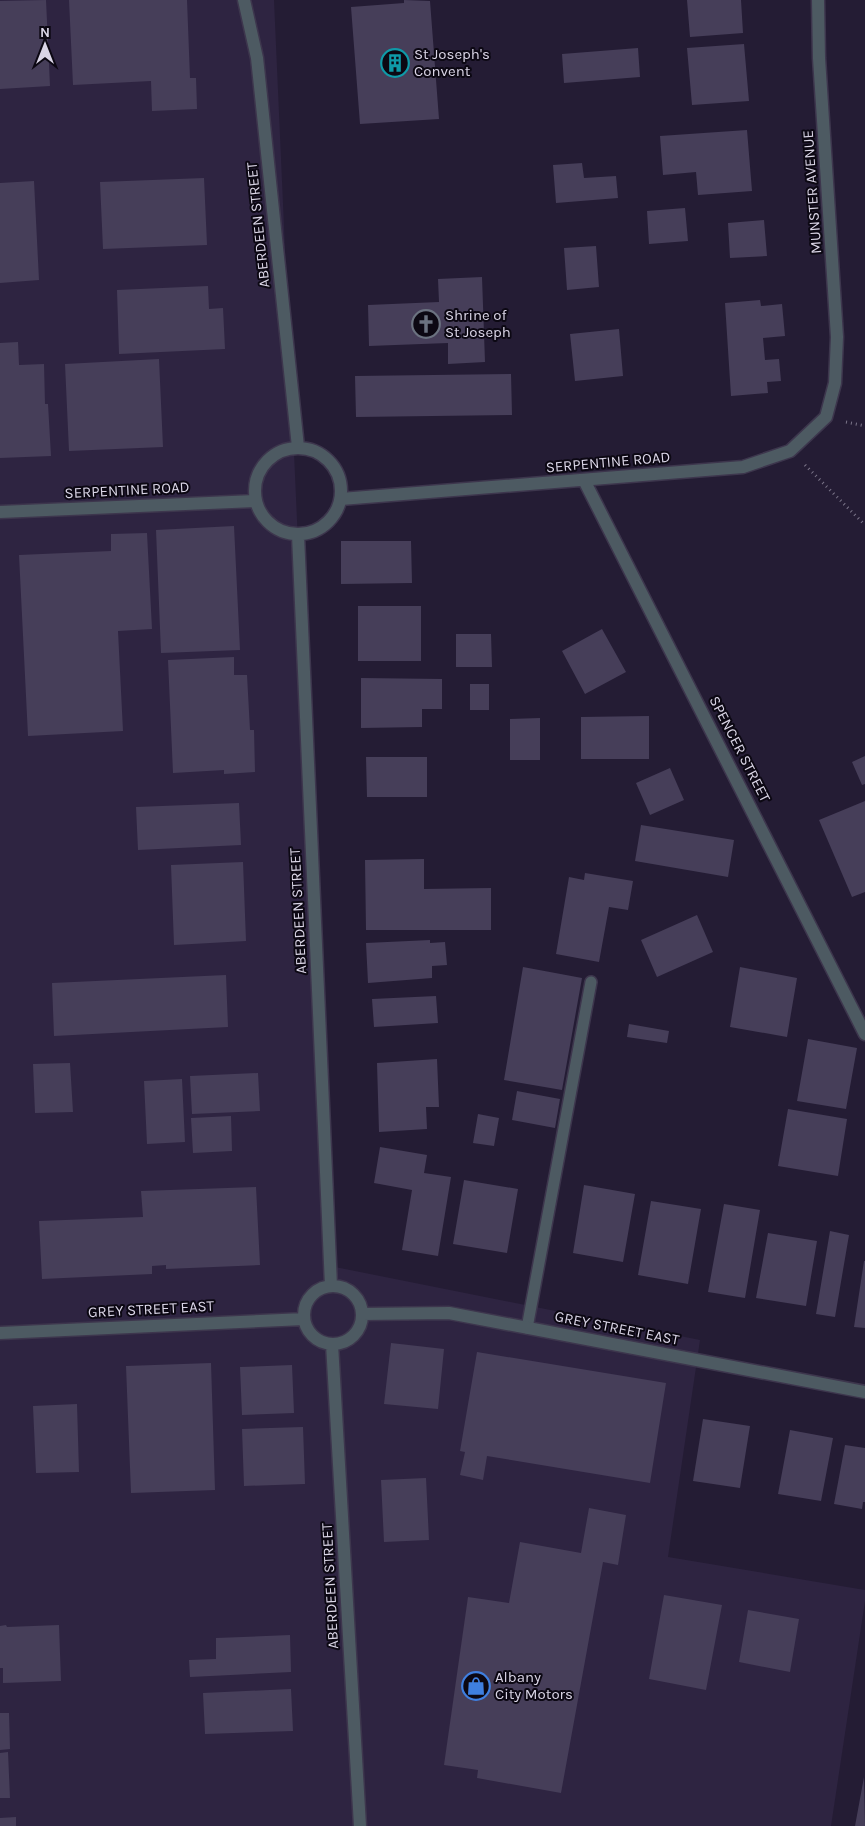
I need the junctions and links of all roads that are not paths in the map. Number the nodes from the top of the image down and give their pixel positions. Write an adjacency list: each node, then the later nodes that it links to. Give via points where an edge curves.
1 (244, 0): 4 (street, ABERDEEN STREET, via 257,58)
2 (818, 0): 3 (street, MUNSTER AVENUE, via 837,337)
3 (835, 383): 5 (street, SERPENTINE ROAD, via 826,417 790,450 744,468)
4 (298, 447): 6 (street, via 313,450 336,469); 7 (street, via 282,450 260,469 255,484)
5 (584, 480): 6 (street, SERPENTINE ROAD); 11 (street, SPENCER STREET)
6 (341, 499): 9 (street, via 336,513 326,524 313,532)
7 (255, 501): 8 (street, SERPENTINE ROAD); 9 (street, via 261,515 272,526)
8 (0, 512)
9 (298, 535): 12 (street, ABERDEEN STREET)
10 (592, 982): 15 (lane)
11 (865, 1034)
12 (331, 1286): 13 (street, via 348,1290 356,1297); 14 (street, via 313,1293 307,1300)
13 (362, 1314): 15 (street, GREY STREET EAST, via 449,1313); 17 (street, via 361,1323 350,1338)
14 (304, 1319): 16 (street, GREY STREET EAST); 17 (street, via 313,1337)
15 (527, 1328): 18 (street, GREY STREET EAST)
16 (0, 1333)
17 (332, 1344): 19 (street, ABERDEEN STREET)
18 (865, 1392)
19 (360, 1826)

